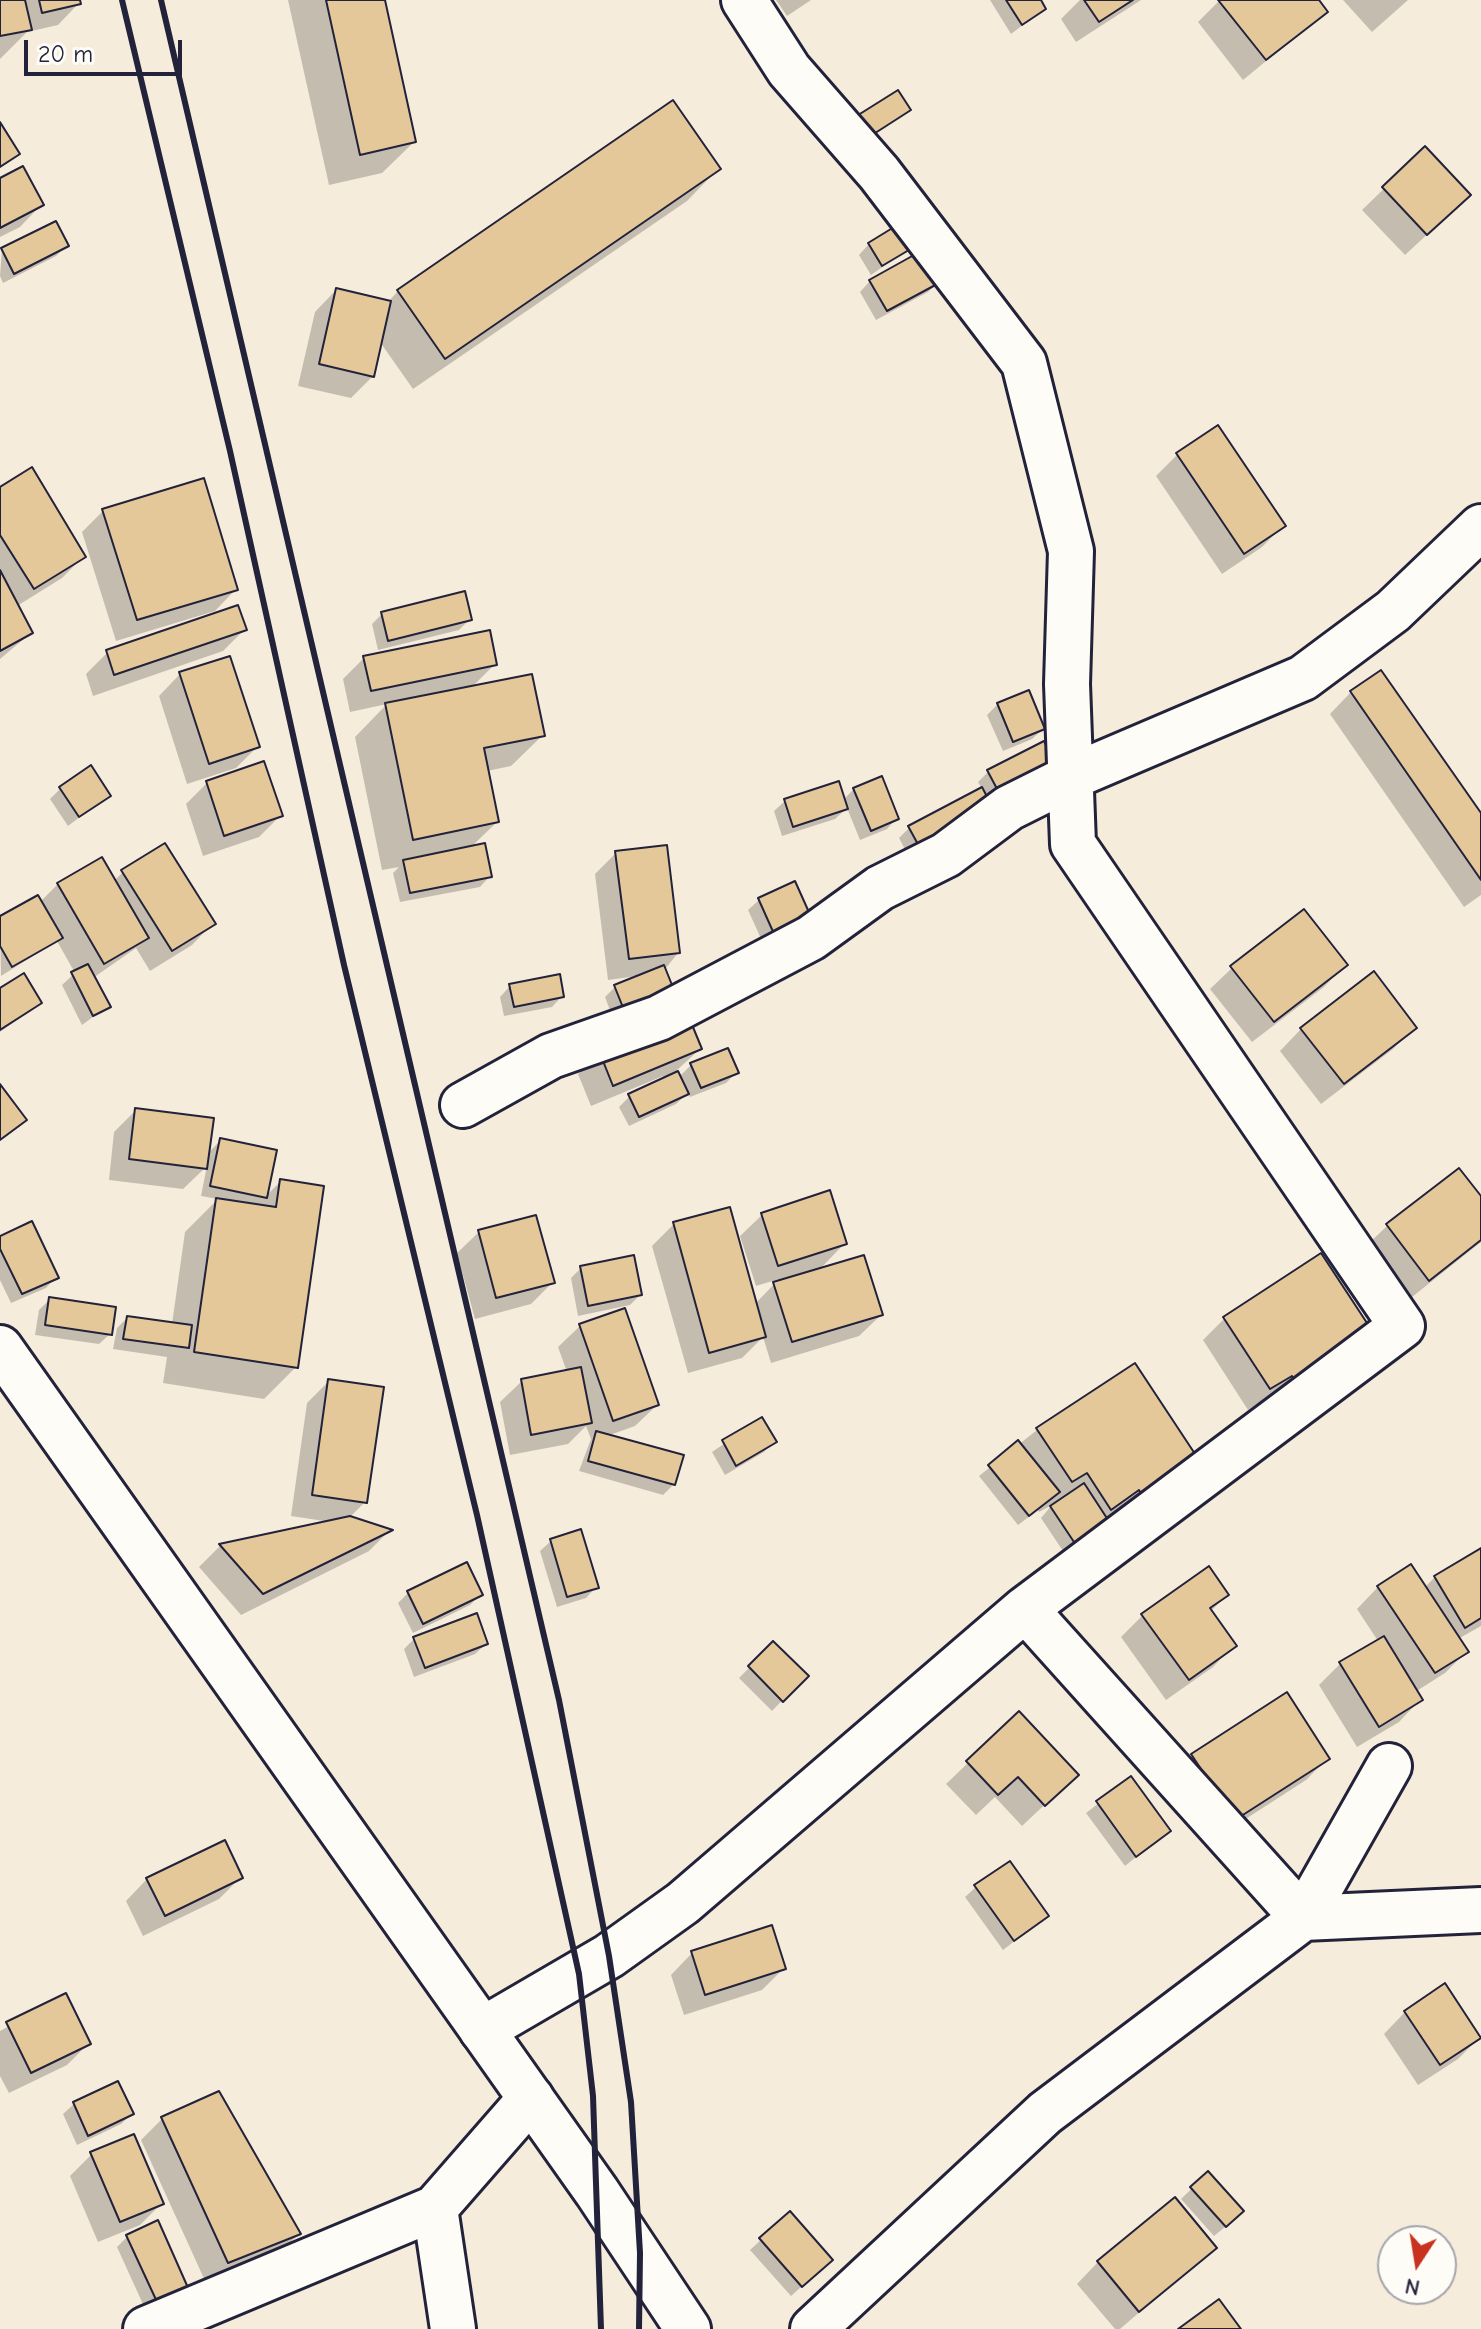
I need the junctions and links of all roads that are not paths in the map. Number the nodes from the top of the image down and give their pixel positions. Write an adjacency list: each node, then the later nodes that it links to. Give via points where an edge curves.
1 (744, 0): 3 (street, via 789,70 879,173 1024,363 1071,551)
2 (1481, 527): 3 (street, via 1393,611 1303,678)
3 (1071, 777): 4 (street, via 1009,808 946,855 880,888 811,938 659,1018 551,1056); 6 (street, via 1073,844 1402,1326)
4 (463, 1105)
5 (0, 1348): 10 (street)
6 (1025, 1609): 9 (street); 10 (street, via 683,1903 609,1956)
7 (1389, 1766): 9 (street)
8 (1481, 1910): 9 (street)
9 (1303, 1918): 16 (street, via 1045,2113)
10 (482, 2030): 11 (street)
11 (531, 2098): 12 (street); 15 (street)
12 (435, 2208): 13 (street); 14 (street)
13 (146, 2329)
14 (453, 2329)
15 (688, 2329)
16 (813, 2329)

